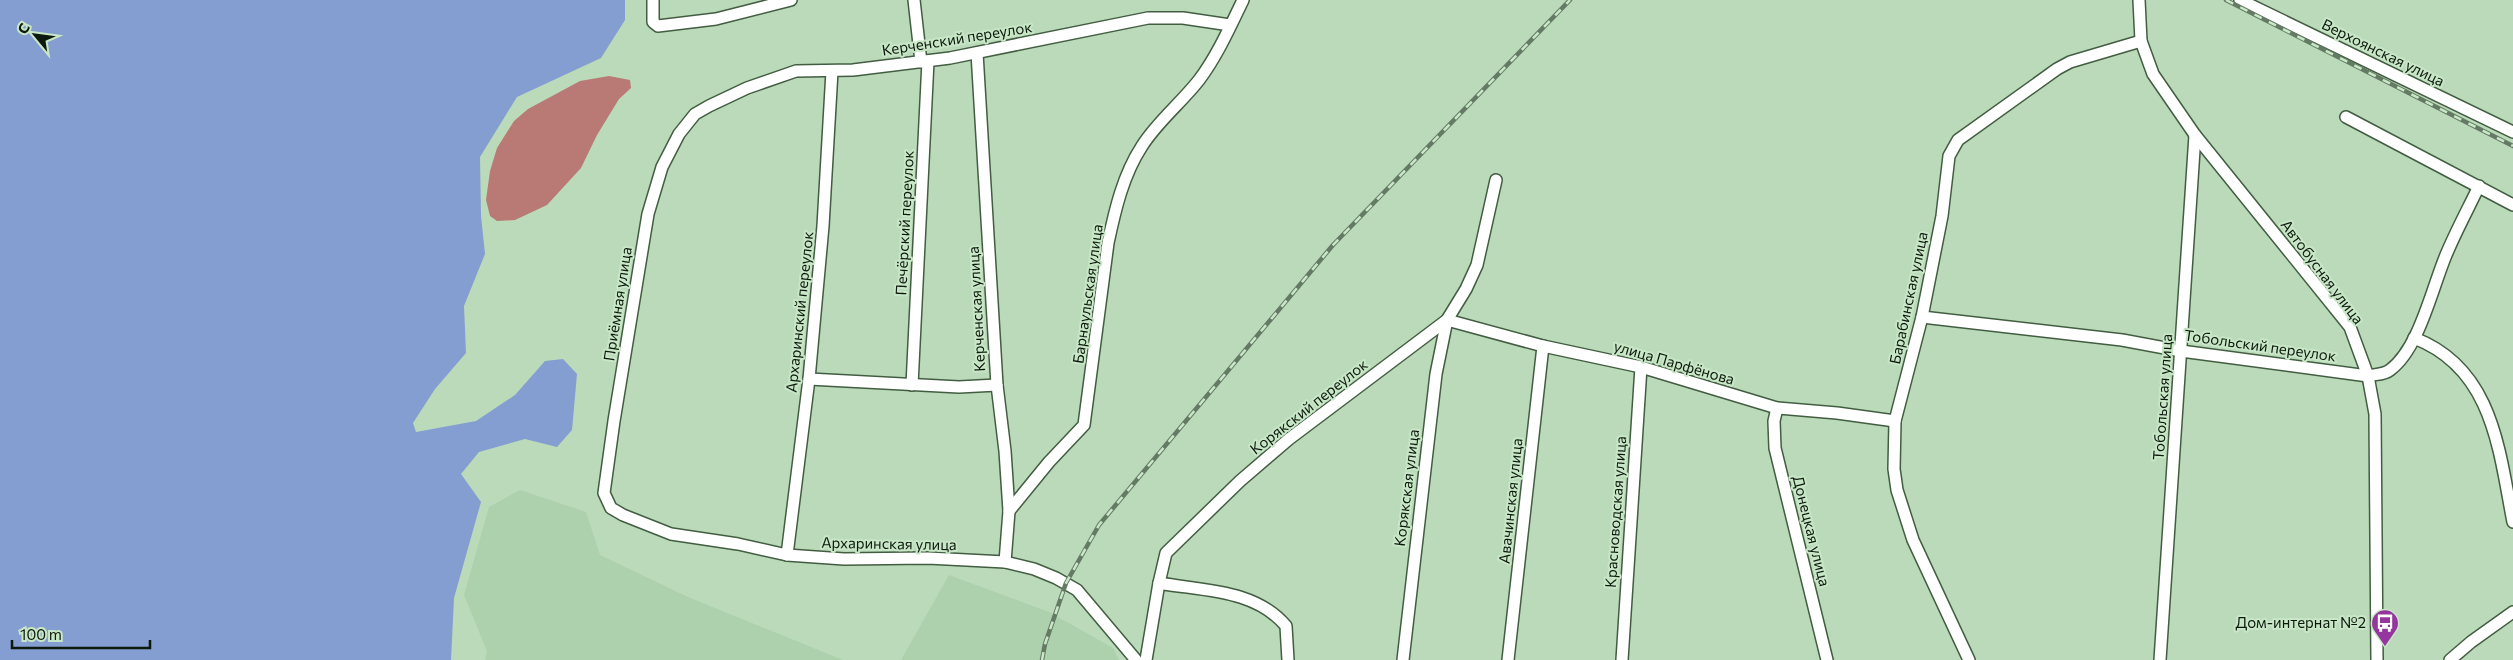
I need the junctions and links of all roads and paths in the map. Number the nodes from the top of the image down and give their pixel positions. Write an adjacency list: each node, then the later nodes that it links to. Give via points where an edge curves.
1 (653, 0): 2 (street, via 653,22 658,26 716,19)
2 (791, 0)
3 (914, 0): 10 (street, Печёрский переулок)
4 (1243, 0): 7 (street, Барнаульская улица)
5 (2139, 0): 8 (street, Автобусная улица)
6 (2240, 0): 14 (street, Верхоянская улица)
7 (1230, 26): 9 (street, Керченский переулок, via 1183,18 1148,18); 32 (street, Барнаульская улица, via 1199,80 1142,146 1123,188 1114,215 1104,270 1084,424)
8 (2141, 40): 15 (street, Автобусная улица, via 2153,74); 19 (street, Барабинская улица, via 2057,69 1958,140 1949,156 1942,216)
9 (977, 53): 10 (street, Керченский переулок); 28 (street, Керченская улица)
10 (924, 62): 11 (street, Керченский переулок); 27 (street, Печёрский переулок)
11 (832, 71): 12 (street, Керченский переулок, via 796,72 772,78); 26 (street, Архаринский переулок, via 823,226)
12 (695, 114): 31 (street, Приёмная улица, via 679,134 662,167 648,214 604,493)
13 (2346, 117): 17 (street)
14 (2513, 132)
15 (2195, 135): 23 (street, Тобольская улица); 25 (street, Автобусная улица, via 2350,327)
16 (1496, 180): 20 (street, Корякский переулок, via 1477,265)
17 (2479, 186): 18 (street); 21 (street, Тобольский переулок, via 2446,256)
18 (2513, 205)
19 (1922, 317): 23 (street, Тобольский переулок, via 2122,340); 30 (street, Барабинская улица)
20 (1447, 320): 22 (street, улица Парфёнова); 36 (street, Корякский переулок, via 1349,392 1240,481 1166,553); 41 (street, Корякская улица, via 1434,384)
21 (2414, 338): 25 (street, Тобольский переулок, via 2390,370); 33 (street, via 2444,352 2482,398 2496,436)
22 (1543, 346): 24 (street, улица Парфёнова); 42 (street, Авачинская улица)
23 (2181, 351): 25 (street, Тобольский переулок); 46 (street, Тобольская улица)
24 (1641, 367): 29 (street, улица Парфёнова); 43 (street, Красноводская улица)
25 (2368, 376): 47 (street, Автобусная улица, via 2375,414)
26 (809, 379): 27 (street); 34 (street, Архаринский переулок)
27 (912, 385): 28 (street)
28 (997, 385): 32 (street, Керченская улица)
29 (1777, 408): 30 (street, улица Парфёнова); 44 (street, Донецкая улица, via 1775,448)
30 (1895, 421): 45 (street, Барабинская улица, via 1894,469 1904,513 1913,540)
31 (611, 508): 34 (street, Архаринская улица, via 671,534)
32 (1009, 511): 35 (street, Керченская улица)
33 (2513, 522)
34 (787, 555): 35 (street, Архаринская улица)
35 (1005, 562): 38 (street, Архаринская улица, via 1048,575 1077,590)
36 (1159, 583): 39 (street, Корякский переулок); 40 (street, via 1258,602 1286,626)
37 (2513, 612): 48 (street)
38 (1136, 660)
39 (1146, 660)
40 (1288, 660)
41 (1403, 660)
42 (1508, 660)
43 (1622, 660)
44 (1827, 660)
45 (1969, 660)
46 (2160, 660)
47 (2377, 660)
48 (2450, 660)

